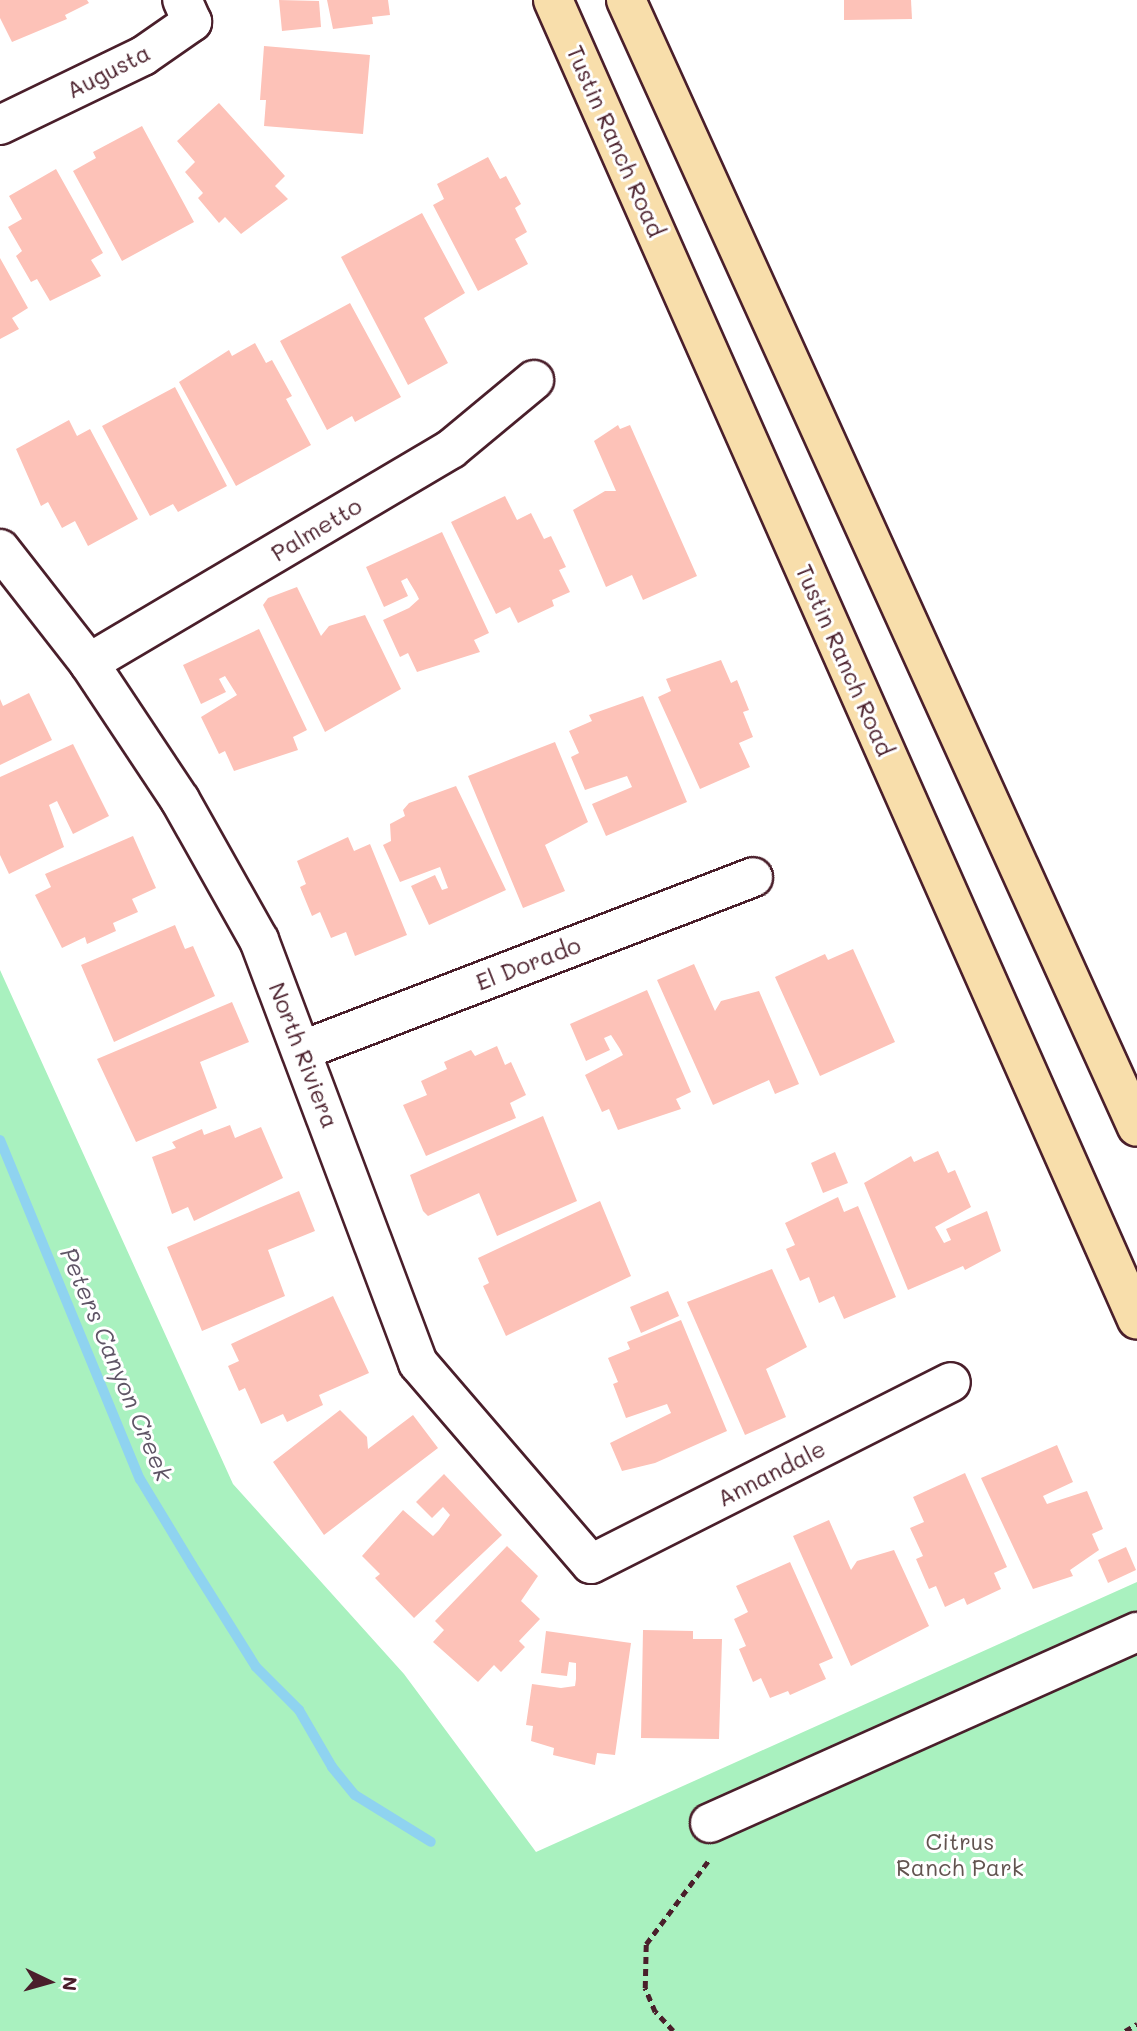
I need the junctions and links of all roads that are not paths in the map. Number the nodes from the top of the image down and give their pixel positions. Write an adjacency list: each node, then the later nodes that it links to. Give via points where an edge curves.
1 (182, 0): 4 (street, Augusta, via 192,22 144,56)
2 (553, 0): 11 (main road, Tustin Ranch Road)
3 (626, 0): 10 (main road)
4 (0, 125)
5 (534, 380): 7 (street, Palmetto, via 451,449)
6 (0, 550): 7 (street, North Riviera)
7 (89, 663): 9 (street, North Riviera, via 180,800 259,940)
8 (753, 877): 9 (street, El Dorado)
9 (303, 1049): 13 (street, North Riviera, via 418,1363)
10 (1137, 1127)
11 (1137, 1320)
12 (951, 1382): 13 (street, Annandale)
13 (591, 1564)
14 (1137, 1632): 15 (street)
15 (710, 1824)

